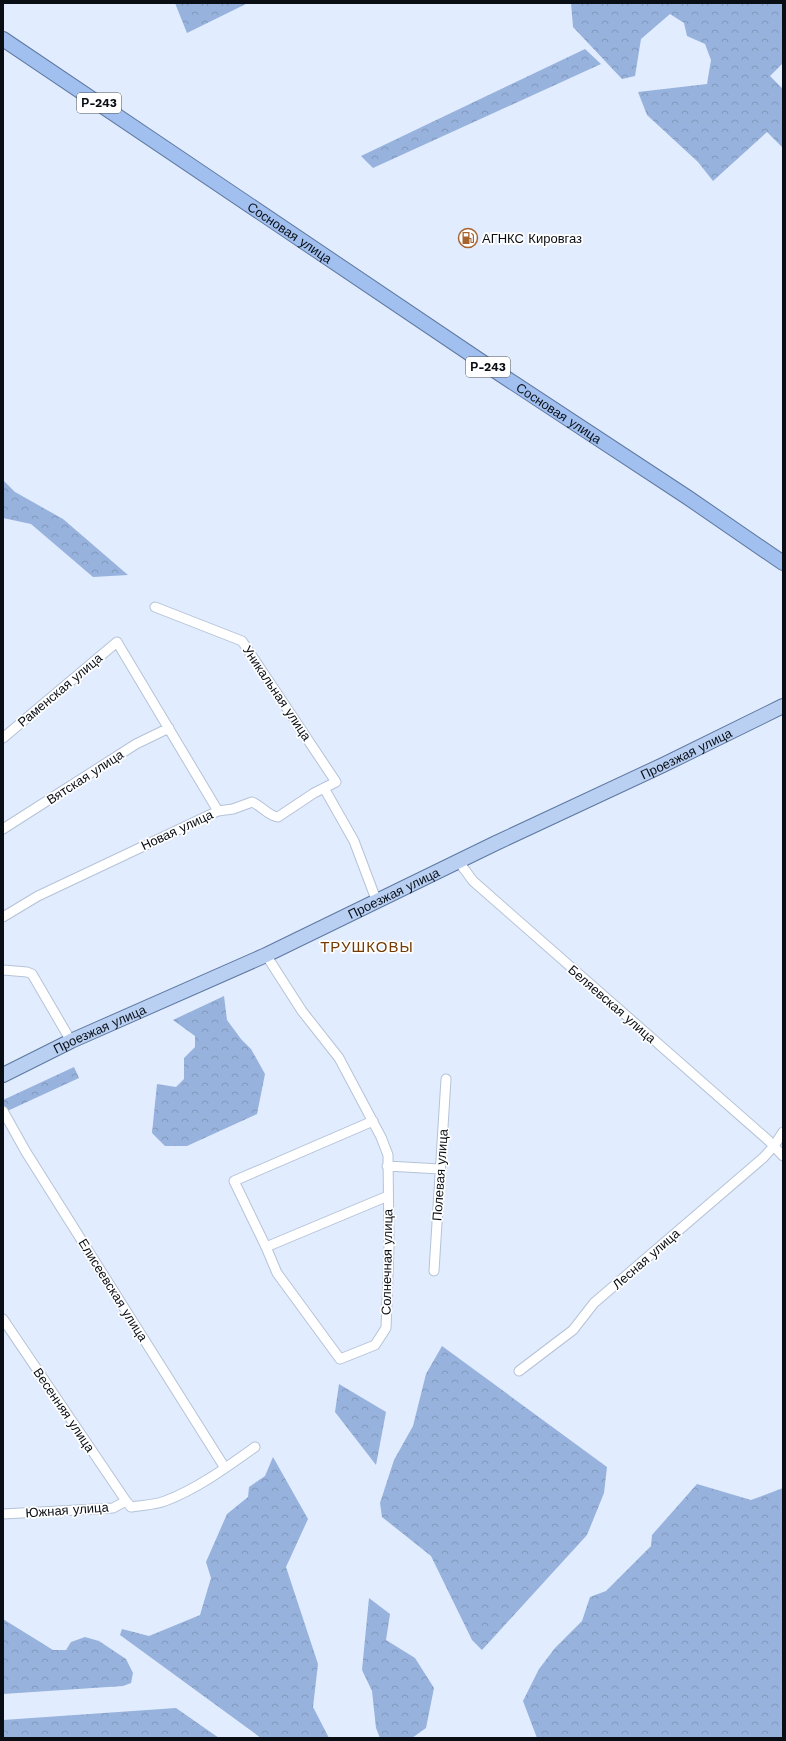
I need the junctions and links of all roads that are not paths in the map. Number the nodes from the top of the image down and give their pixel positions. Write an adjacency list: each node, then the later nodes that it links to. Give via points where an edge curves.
1 (3, 39): 2 (highway, Сосновая улица / Р-243)
2 (783, 563)
3 (155, 607): 8 (street, Уникальная улица, via 242,641 336,782)
4 (117, 642): 6 (street, Новая улица); 7 (street, Раменская улица)
5 (783, 706): 11 (main road, Проезжая улица)
6 (169, 728): 9 (street, Новая улица); 10 (street, Вятская улица, via 136,744)
7 (3, 738)
8 (324, 788): 9 (street, via 278,817 272,816 252,802); 12 (street, via 354,841)
9 (218, 811): 13 (street, Новая улица, via 38,896)
10 (3, 829)
11 (459, 862): 12 (main road, Проезжая улица); 22 (street, Беляевская улица, via 465,873 490,896)
12 (377, 902): 14 (main road, Проезжая улица)
13 (3, 917)
14 (266, 955): 16 (main road, Проезжая улица); 20 (street, Солнечная улица, via 302,1011 339,1058)
15 (3, 970): 16 (street, via 32,974)
16 (71, 1041): 17 (main road, Проезжая улица)
17 (3, 1075)
18 (446, 1079): 25 (street, Полевая улица)
19 (3, 1111): 32 (street, Елисеевская улица, via 30,1159)
20 (373, 1121): 24 (street, Солнечная улица, via 388,1155); 27 (street, Солнечная улица, via 234,1181)
21 (783, 1132): 22 (street, Лесная улица)
22 (772, 1143): 23 (street, Беляевская улица); 30 (street, Лесная улица, via 763,1158 594,1303 573,1330)
23 (783, 1156)
24 (387, 1166): 25 (street); 26 (street, Солнечная улица)
25 (440, 1169): 28 (street, Полевая улица)
26 (388, 1196): 27 (street, Солнечная улица); 27 (street, Солнечная улица, via 386,1328 375,1345 340,1359 277,1273)
27 (266, 1246)
28 (434, 1271)
29 (3, 1319): 33 (street, Весенняя улица)
30 (519, 1371)
31 (255, 1447): 32 (street, Южная улица)
32 (225, 1468): 33 (street, Южная улица, via 164,1502 132,1507)
33 (126, 1501): 34 (street, Южная улица, via 113,1508)
34 (3, 1514)

